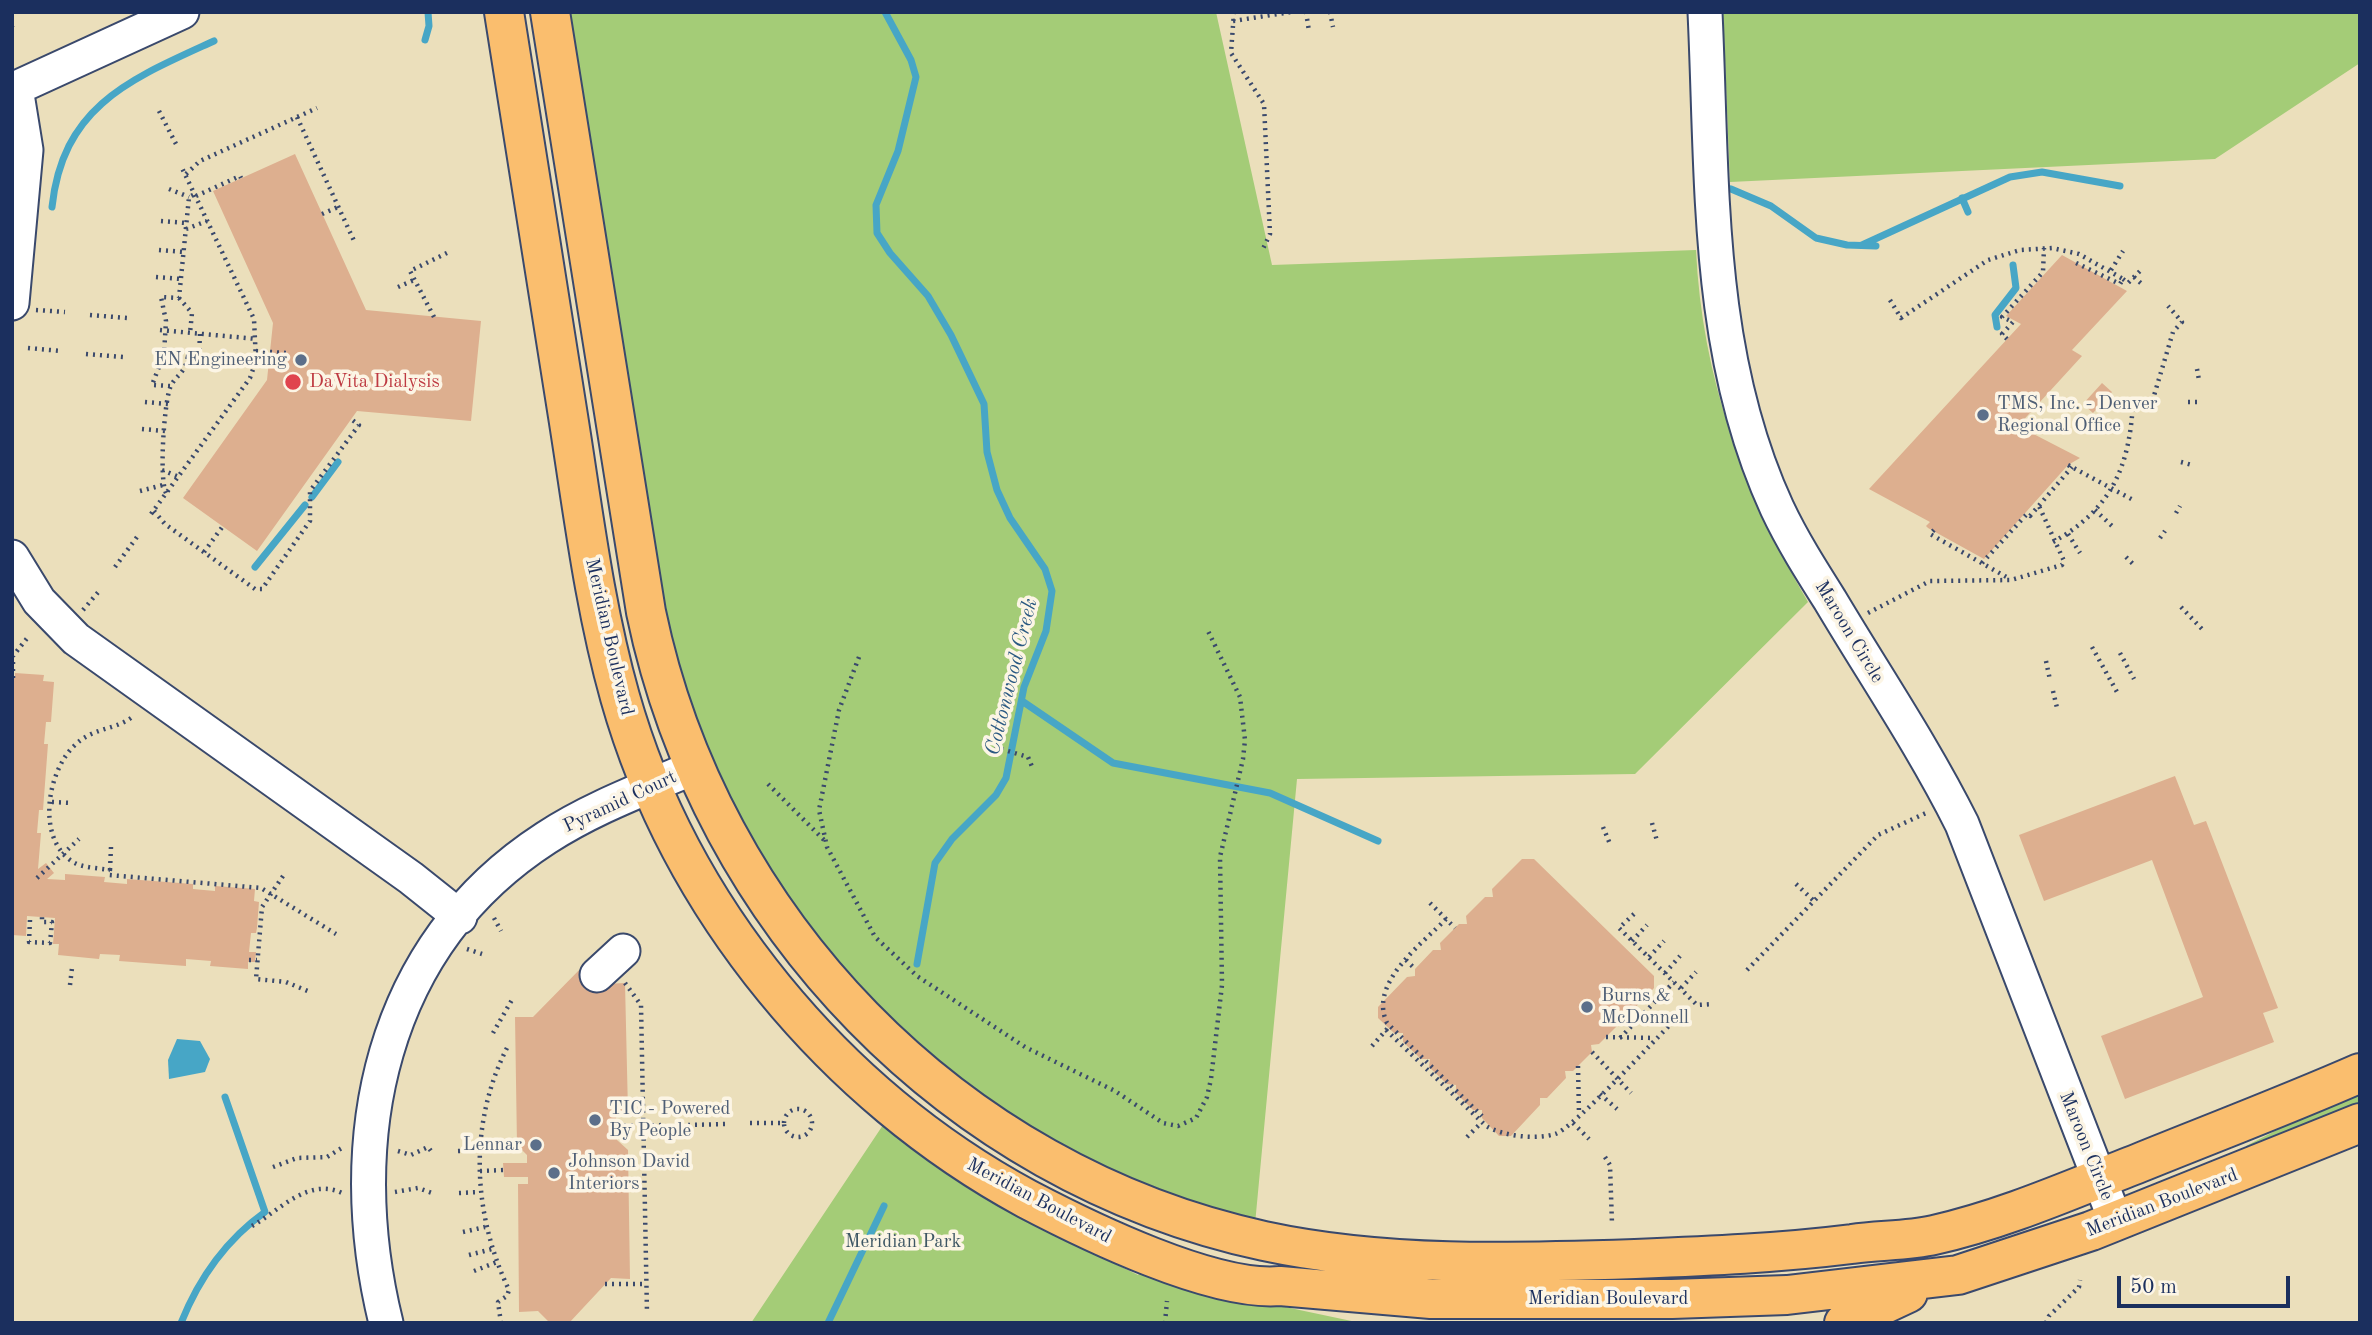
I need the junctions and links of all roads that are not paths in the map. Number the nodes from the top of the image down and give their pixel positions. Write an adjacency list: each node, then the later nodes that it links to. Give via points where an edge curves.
1 (182, 12): 5 (street, via 16,88 26,150)
2 (504, 12): 8 (main road, Meridian Boulevard, via 596,592 620,696)
3 (550, 12): 7 (main road, Meridian Boulevard, via 646,612 668,697)
4 (1705, 12): 12 (street, Maroon Circle, via 1718,286 1730,368 1748,435 1786,526 1962,824)
5 (20, 306)
6 (12, 557): 9 (street, via 39,601 76,639)
7 (695, 767): 8 (street, Pyramid Court); 14 (main road, Meridian Boulevard, via 730,840 771,908 842,998 952,1098 1086,1179 1216,1228 1342,1254 1425,1260)
8 (652, 785): 9 (street, Pyramid Court, via 582,817 535,846 491,881); 16 (main road, Meridian Boulevard, via 698,878 751,959 816,1035 896,1112 994,1180 1082,1227 1175,1264)
9 (460, 917): 19 (street, Pyramid Court, via 430,956 403,1005 374,1100 368,1160 369,1226)
10 (2360, 1073): 12 (main road, Meridian Boulevard)
11 (2360, 1123): 13 (main road, Meridian Boulevard)
12 (2098, 1179): 13 (street, Maroon Circle); 14 (main road, Meridian Boulevard, via 1930,1236)
13 (2116, 1222): 15 (main road, Meridian Boulevard)
14 (1692, 1257): 17 (main road); 18 (main road)
15 (1958, 1275): 17 (main road, Meridian Boulevard); 21 (main road)
16 (1263, 1287): 18 (main road, Meridian Boulevard); 20 (main road, via 1274,1294 1373,1311)
17 (1715, 1310): 18 (main road, Meridian Boulevard)
18 (1670, 1311)
19 (386, 1323)
20 (1515, 1323)
21 (1844, 1323)

